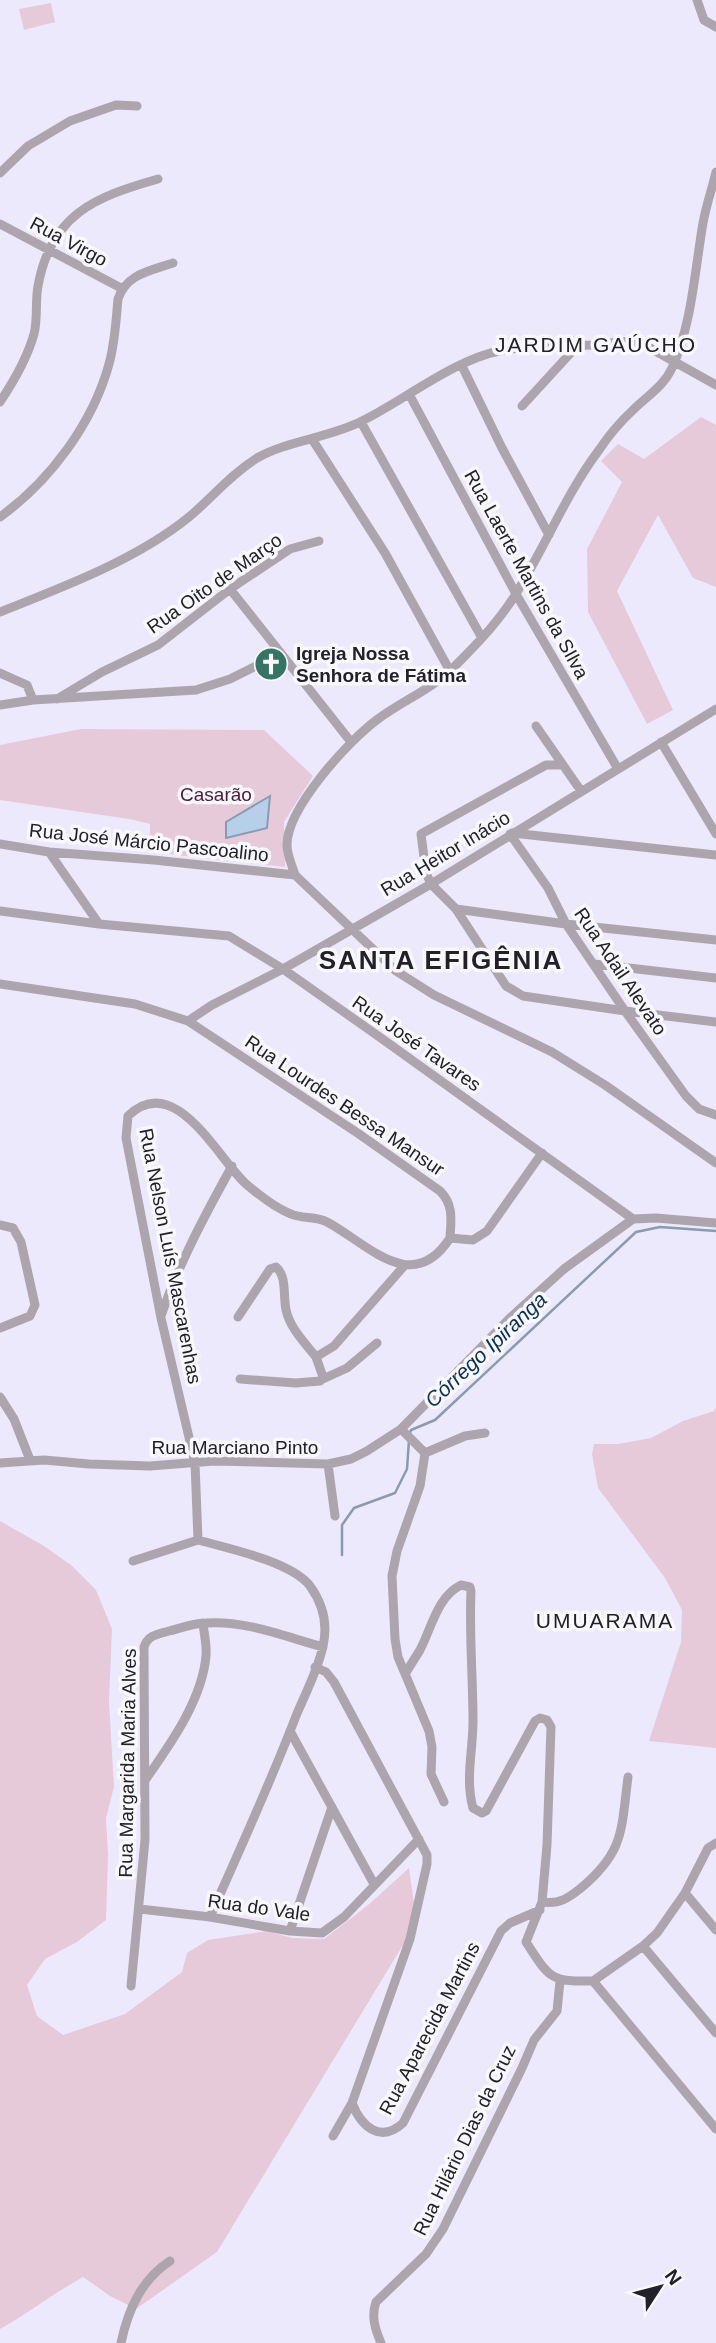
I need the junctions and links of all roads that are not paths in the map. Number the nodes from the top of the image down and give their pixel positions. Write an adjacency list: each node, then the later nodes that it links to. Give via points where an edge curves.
1 (697, 0): 2 (street, via 704,20)
2 (716, 27)
3 (137, 106): 5 (street, via 116,105 70,121 28,146)
4 (716, 172): 7 (street)
5 (0, 173)
6 (158, 179): 10 (street, via 115,191 90,204 65,226)
7 (704, 221): 9 (street); 14 (street)
8 (0, 224): 10 (street, Rua Virgo)
9 (716, 225)
10 (48, 250): 12 (street, Rua Virgo); 18 (street, via 38,286 34,333 21,368)
11 (173, 263): 12 (street, via 136,275)
12 (121, 288): 22 (street, via 109,364 83,423 35,487)
13 (578, 345): 14 (street, via 632,340); 15 (street, via 496,352); 19 (street)
14 (675, 361): 16 (street); 23 (street, via 659,387 617,425 598,451)
15 (462, 366): 17 (street); 23 (street)
16 (716, 385)
17 (409, 394): 20 (street); 26 (street, Rua Laerte Martins da SIlva)
18 (0, 402)
19 (522, 406)
20 (361, 422): 21 (street); 28 (street)
21 (312, 439): 27 (street, via 261,456 234,473 189,517 127,558); 30 (street, via 385,552)
22 (0, 517)
23 (549, 535): 26 (street)
24 (319, 541): 25 (street, Rua Oito de Março, via 290,549)
25 (230, 590): 29 (street); 32 (street, Rua Oito de Março, via 158,645)
26 (516, 594): 28 (street); 40 (street, Rua Laerte Martins da SIlva)
27 (0, 612)
28 (482, 638): 30 (street)
29 (280, 654): 32 (street, via 196,690); 37 (street)
30 (450, 671): 37 (street, via 378,718)
31 (0, 673): 33 (street, via 27,685)
32 (57, 699): 33 (street)
33 (33, 700): 34 (street)
34 (0, 705)
35 (715, 713): 38 (street, Rua Heitor Inácio)
36 (536, 726): 39 (street)
37 (351, 742): 47 (street, via 303,801 289,830 288,855)
38 (661, 742): 40 (street, Rua Heitor Inácio); 43 (street)
39 (563, 765): 41 (street); 48 (street, via 546,765 421,834)
40 (618, 769): 41 (street, Rua Heitor Inácio)
41 (581, 791): 42 (street, Rua Heitor Inácio)
42 (511, 833): 46 (street); 48 (street, Rua Heitor Inácio); 52 (street, Rua Adail Alevato)
43 (716, 834)
44 (0, 844): 45 (street, Rua José Márcio Pascoalino)
45 (49, 852): 47 (street, Rua José Márcio Pascoalino); 51 (street)
46 (716, 855)
47 (295, 875): 53 (street)
48 (431, 884): 49 (street); 53 (street, Rua Heitor Inácio)
49 (456, 909): 52 (street); 59 (street, via 506,986 523,996)
50 (0, 911): 51 (street, Rua José Tavares)
51 (99, 924): 56 (street, Rua José Tavares, via 229,936)
52 (566, 924): 54 (street); 55 (street, Rua Adail Alevato)
53 (354, 928): 56 (street, Rua Heitor Inácio); 64 (street, via 396,971 552,1052)
54 (716, 940)
55 (594, 964): 57 (street); 59 (street, Rua Adail Alevato)
56 (283, 969): 60 (street, Rua Heitor Inácio); 63 (street, Rua José Tavares)
57 (716, 978)
58 (0, 984): 60 (street, Rua Lourdes Bessa Mansur, via 135,1004)
59 (625, 1011): 61 (street); 62 (street, Rua Adail Alevato, via 686,1096 699,1109)
60 (188, 1021): 69 (street, Rua Lourdes Bessa Mansur, via 440,1191 452,1214)
61 (716, 1022)
62 (716, 1115)
63 (542, 1153): 66 (street, Rua José Tavares); 69 (street, via 487,1231 473,1240)
64 (716, 1163)
65 (232, 1166): 70 (street, Rua Nelson Luís Mascarenhas, via 244,1182 292,1215 326,1220 386,1260); 72 (street, via 192,1237); 72 (street, Rua Nelson Luís Mascarenhas, via 188,1116 166,1105 146,1105 128,1116 126,1138)
66 (633, 1219): 67 (street); 79 (street, Rua Marciano Pinto, via 564,1269 511,1317)
67 (716, 1223)
68 (0, 1226): 73 (street, via 13,1228 22,1242 35,1306 30,1316)
69 (450, 1238): 70 (street, via 422,1263)
70 (404, 1266): 75 (street, via 334,1346)
71 (238, 1317): 75 (street, via 270,1269 276,1267 282,1274 289,1322)
72 (160, 1318): 83 (street, Rua Nelson Luís Mascarenhas)
73 (0, 1328)
74 (377, 1343): 76 (street, via 347,1368)
75 (316, 1357): 76 (street)
76 (323, 1378): 77 (street, via 313,1383)
77 (240, 1379)
78 (0, 1397): 82 (street)
79 (403, 1430): 81 (street); 85 (street, Rua Marciano Pinto, via 351,1459)
80 (485, 1433): 81 (street)
81 (425, 1453): 92 (street, via 420,1486 392,1576 395,1639)
82 (30, 1460): 83 (street, Rua Marciano Pinto, via 150,1466); 84 (street, Rua Marciano Pinto)
83 (195, 1462): 85 (street, Rua Marciano Pinto); 87 (street, Rua Nelson Luís Mascarenhas)
84 (0, 1463)
85 (328, 1464): 86 (street)
86 (335, 1516)
87 (198, 1540): 88 (street); 90 (street, via 274,1563 301,1577 323,1611)
88 (133, 1561)
89 (203, 1623): 90 (street, Rua Margarida Maria Alves, via 239,1625); 95 (street, via 206,1655 200,1687); 95 (street, Rua Margarida Maria Alves, via 154,1634 146,1641)
90 (323, 1647): 91 (street)
91 (315, 1667): 93 (street); 98 (street, Rua Aparecida Martins, via 334,1682)
92 (405, 1674): 96 (street, via 429,1731 431,1774); 102 (street, via 450,1592 461,1585 470,1587 473,1724 468,1771 476,1811 482,1813 491,1805 535,1721 547,1720 551,1727)
93 (290, 1731): 97 (street); 104 (street)
94 (628, 1777): 102 (street, via 622,1828 610,1860 566,1899)
95 (146, 1779): 103 (street, Rua Margarida Maria Alves)
96 (444, 1802)
97 (332, 1807): 100 (street); 106 (street)
98 (419, 1839): 100 (street, Rua do Vale); 112 (street, Rua Aparecida Martins, via 427,1864 410,1939)
99 (712, 1846): 101 (street)
100 (374, 1884): 106 (street, Rua do Vale, via 327,1931)
101 (685, 1893): 105 (street); 107 (street, via 667,1922)
102 (541, 1906): 108 (street, via 526,1942); 112 (street, Rua Aparecida Martins, via 501,1931 403,2123 388,2132 374,2130 358,2118)
103 (140, 1909): 104 (street, Rua do Vale); 110 (street, Rua Margarida Maria Alves)
104 (210, 1917): 106 (street, Rua do Vale)
105 (716, 1930)
106 (290, 1931)
107 (643, 1946): 109 (street); 111 (street)
108 (560, 1981): 109 (street); 117 (street, Rua Hilário Dias da Cruz, via 557,2011 531,2045 443,2229 426,2254 376,2302 373,2311)
109 (593, 1981): 113 (street)
110 (131, 1986)
111 (716, 2033)
112 (352, 2103): 114 (street, Rua Aparecida Martins)
113 (716, 2129)
114 (333, 2136)
115 (170, 2261): 116 (street, via 141,2290)
116 (121, 2343)
117 (381, 2343)

